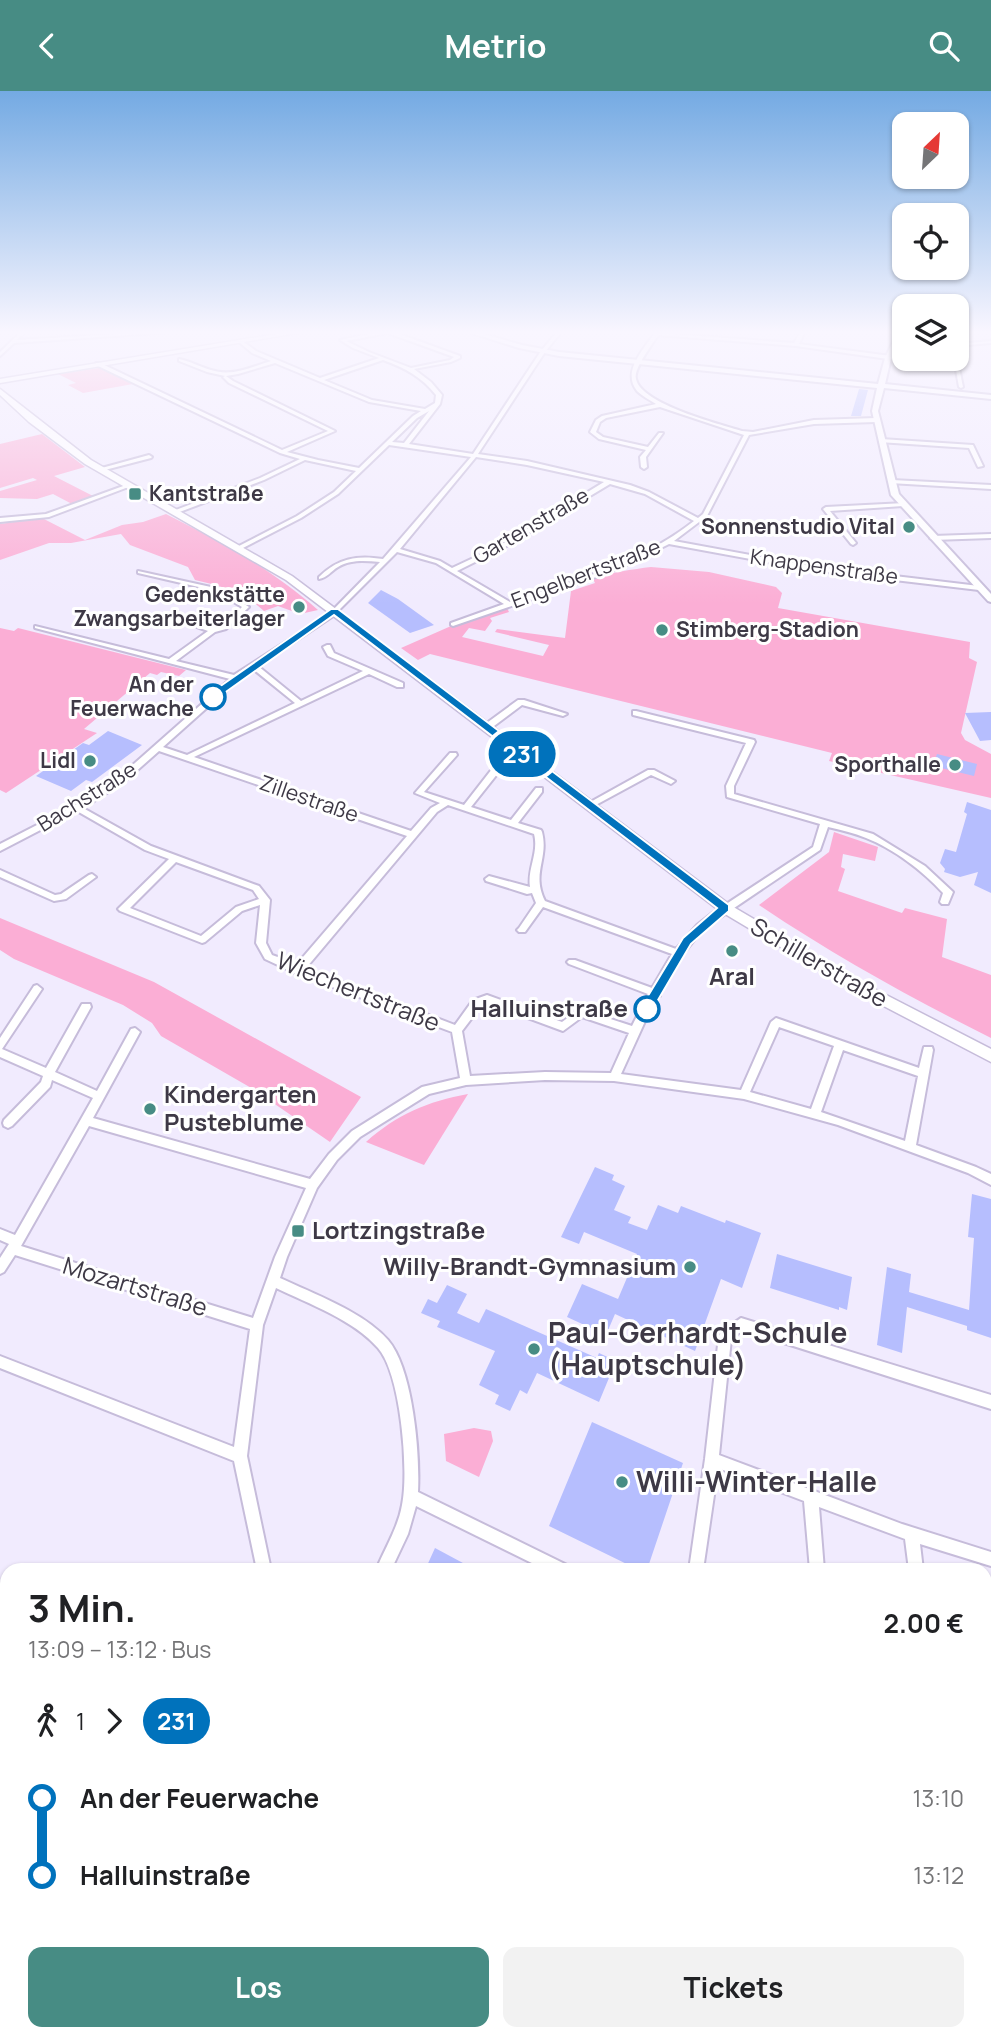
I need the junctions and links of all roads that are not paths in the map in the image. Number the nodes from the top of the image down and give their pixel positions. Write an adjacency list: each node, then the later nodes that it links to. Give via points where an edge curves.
1 (36, 422): 23 (main road, Schillerstraße)
2 (219, 422): 17 (street)
3 (313, 422): 17 (street, via 332,431)
4 (411, 422): 14 (street)
5 (423, 422): 15 (street)
6 (497, 422): 18 (street, Bachstraße)
7 (598, 422): 16 (street, via 593,432 601,438)
8 (711, 422): 11 (street)
9 (815, 422): 11 (street)
10 (876, 422): 13 (street)
11 (747, 434): 32 (street, Engelbertstraße)
12 (661, 435): 16 (street)
13 (881, 441): 21 (street, via 971,446); 26 (street)
14 (389, 443): 15 (street); 24 (street)
15 (406, 445): 18 (street)
16 (650, 449): 22 (street, via 643,457)
17 (282, 452): 20 (street)
18 (475, 455): 25 (street); 38 (street, Bachstraße)
19 (149, 457): 23 (street)
20 (304, 459): 24 (street); 30 (street)
21 (981, 466)
22 (644, 467)
23 (101, 469): 27 (main road, Schillerstraße)
24 (361, 470): 37 (street, via 320,505)
25 (608, 482): 32 (street, via 647,492); 40 (street, Gartenstraße)
26 (892, 482): 28 (street); 29 (street)
27 (128, 486): 30 (main road, Schillerstraße); 31 (street, via 47,516)
28 (991, 487)
29 (903, 504): 34 (street); 36 (street, via 826,509)
30 (175, 512): 37 (main road, Schillerstraße)
31 (0, 520)
32 (699, 521): 35 (street, Engelbertstraße)
33 (991, 536): 34 (street)
34 (933, 538): 43 (street)
35 (670, 541): 43 (street, Knappenstraße, via 810,568); 45 (street, Engelbertstraße, via 642,556)
36 (853, 543)
37 (239, 548): 46 (main road, Schillerstraße)
38 (396, 550): 39 (street, Bachstraße); 40 (street)
39 (384, 561): 42 (street, via 357,557); 46 (street, Bachstraße)
40 (453, 570): 45 (street)
41 (140, 572): 50 (street, via 218,590 246,607 224,628)
42 (321, 578)
43 (979, 587): 44 (street)
44 (991, 599)
45 (509, 604): 48 (street, Engelbertstraße)
46 (334, 611): 53 (street, Bachstraße); 60 (main road, Schillerstraße)
47 (191, 617): 50 (street, via 199,626)
48 (453, 624)
49 (37, 627): 52 (street)
50 (213, 630): 52 (street)
51 (327, 647): 54 (street, via 331,654)
52 (171, 661): 55 (street)
53 (254, 666): 55 (street, Bachstraße); 57 (street)
54 (369, 671): 56 (street); 57 (street)
55 (235, 678): 61 (street, Bachstraße)
56 (400, 685)
57 (299, 703): 63 (street)
58 (636, 713): 73 (street, via 751,742 730,786 730,796)
59 (563, 714): 60 (street, via 521,702)
60 (487, 727): 70 (main road, Schillerstraße)
61 (159, 748): 63 (street, Zillestraße); 71 (street, Bachstraße)
62 (453, 755): 69 (street, via 419,793)
63 (189, 757): 75 (street, Zillestraße)
64 (653, 761): 66 (street)
65 (495, 771): 72 (street)
66 (652, 772): 67 (street); 70 (street)
67 (671, 781)
68 (539, 790): 74 (street)
69 (447, 802): 72 (street); 75 (street)
70 (589, 805): 85 (main road, Schillerstraße)
71 (77, 808): 76 (street, Bachstraße); 77 (street)
72 (466, 808): 74 (street)
73 (825, 823): 84 (street, via 892,848 941,884 948,892); 85 (street, via 817,848)
74 (513, 824): 81 (street, via 538,832 542,842 532,876)
75 (413, 835): 89 (street)
76 (0, 848)
77 (175, 859): 82 (street, via 256,888); 82 (street, via 123,909 202,940 239,909)
78 (0, 873): 79 (street, via 54,898)
79 (92, 877)
80 (489, 879): 81 (street)
81 (533, 890): 83 (street)
82 (265, 900): 89 (street, Wiechertstraße, via 261,943 268,957)
83 (541, 902): 86 (street); 87 (street)
84 (945, 902)
85 (725, 908): 87 (street); 100 (main road, Schillerstraße, via 865,992)
86 (522, 930)
87 (678, 953): 91 (street)
88 (572, 962): 91 (street)
89 (298, 969): 93 (street, Wiechertstraße)
90 (37, 989): 97 (street)
91 (656, 993): 94 (street)
92 (86, 1007): 101 (street)
93 (457, 1030): 94 (street, via 477,1003 487,999 563,1027 580,1013); 104 (street, Wiechertstraße)
94 (634, 1031): 103 (street)
95 (135, 1032): 106 (street)
96 (840, 1044): 102 (street); 105 (street, via 776,1022); 107 (street)
97 (0, 1046)
98 (928, 1051): 102 (street)
99 (0, 1053): 101 (street)
100 (991, 1056)
101 (48, 1073): 106 (street); 109 (street, via 46,1084)
102 (925, 1074): 110 (street)
103 (614, 1077): 104 (street); 105 (street)
104 (466, 1081): 112 (street, via 426,1090 367,1127 333,1157)
105 (744, 1094): 107 (street)
106 (99, 1096): 108 (street)
107 (815, 1113): 110 (street)
108 (86, 1121): 112 (street); 114 (street)
109 (8, 1123)
110 (910, 1146): 111 (street)
111 (991, 1180)
112 (313, 1185): 116 (street)
113 (0, 1234): 114 (street, Mozartstraße)
114 (15, 1246): 115 (street); 117 (street, Mozartstraße)
115 (0, 1268)
116 (272, 1280): 117 (street); 122 (street, via 352,1319 385,1346 400,1381 412,1462)
117 (257, 1325): 120 (street)
118 (0, 1362): 120 (street)
119 (991, 1402): 121 (street, via 741,1324 726,1336)
120 (240, 1455): 126 (street)
121 (712, 1459): 123 (street); 129 (street)
122 (411, 1496): 127 (street); 128 (street)
123 (811, 1497): 124 (street); 130 (street)
124 (912, 1535): 125 (street); 131 (street)
125 (991, 1559)
126 (263, 1563)
127 (386, 1563)
128 (548, 1563)
129 (697, 1563)
130 (816, 1563)
131 (915, 1563)

